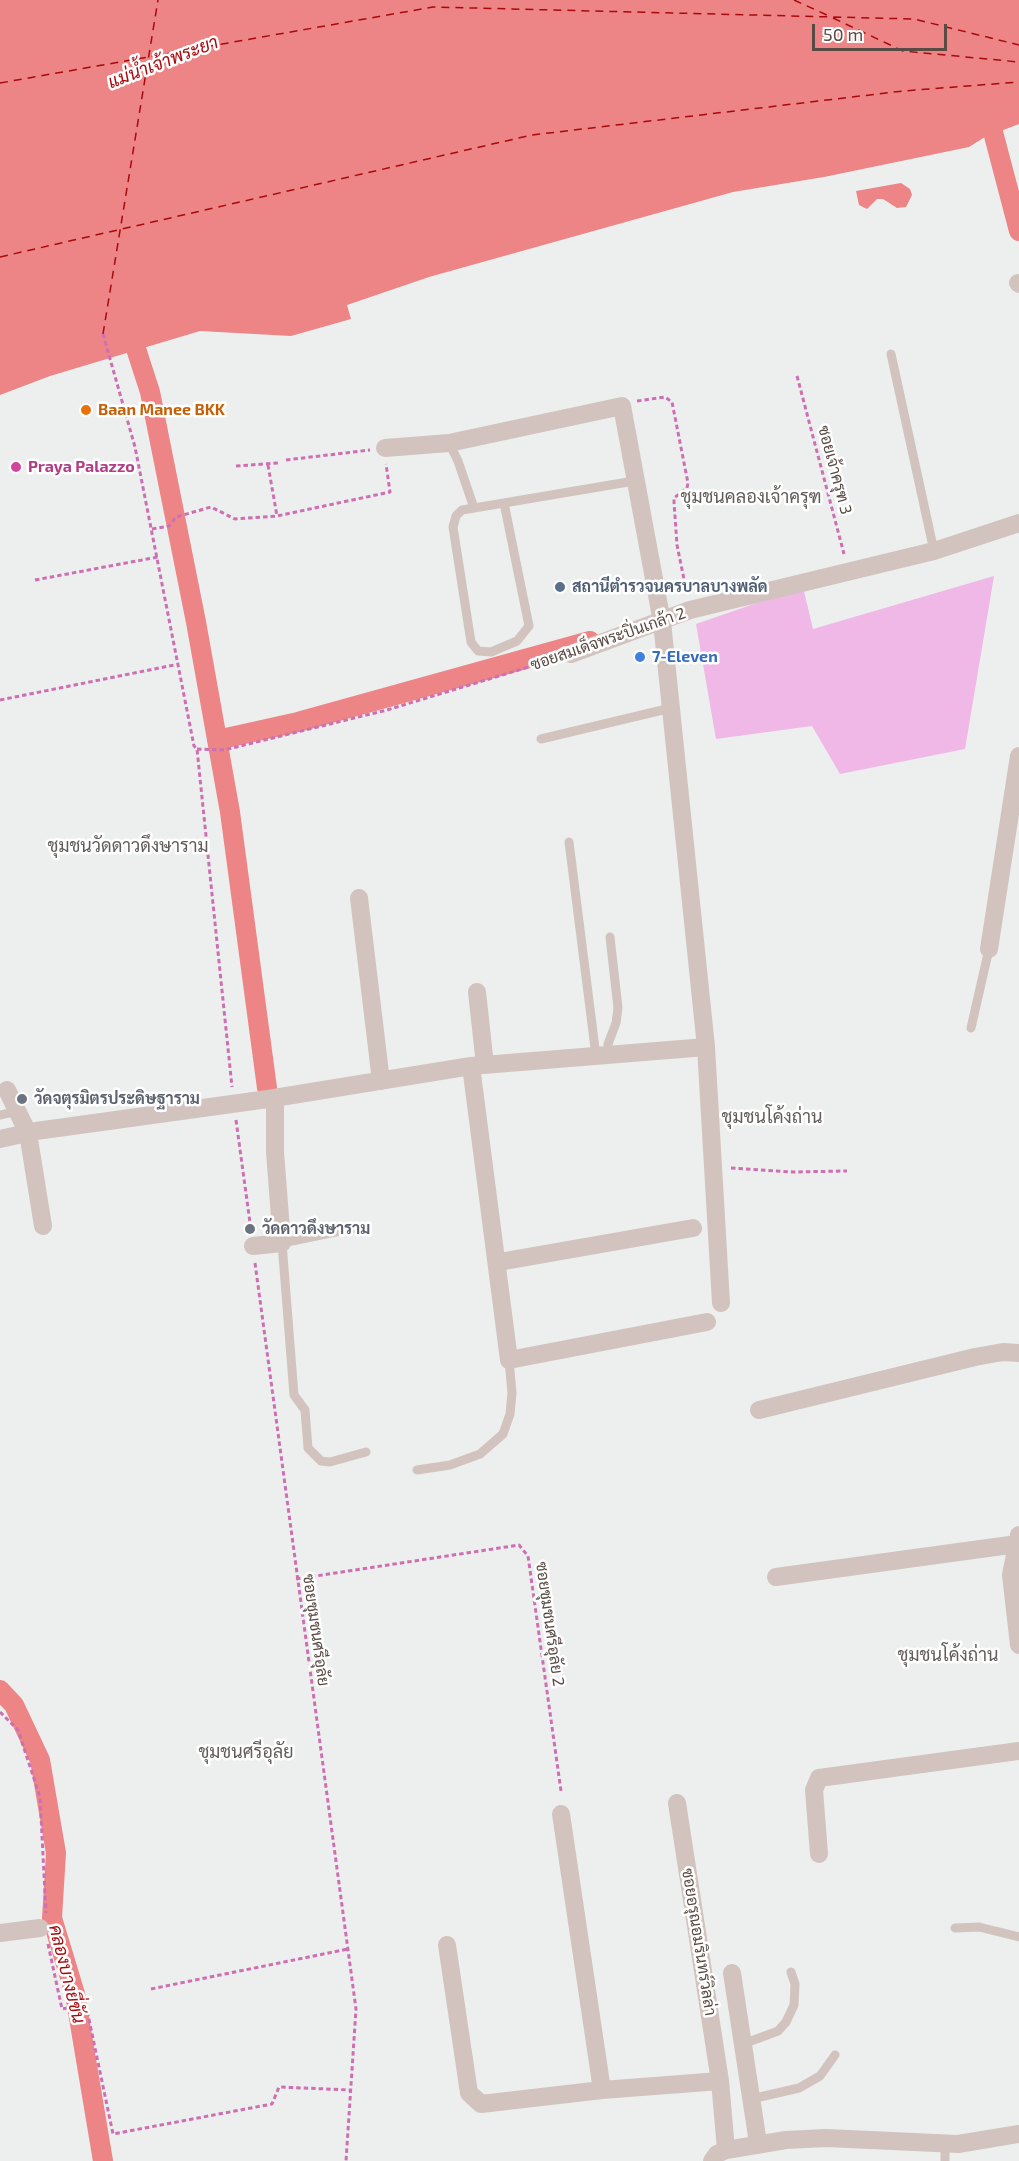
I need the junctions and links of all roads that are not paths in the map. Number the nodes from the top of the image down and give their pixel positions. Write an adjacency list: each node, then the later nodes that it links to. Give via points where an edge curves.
1 (891, 354): 8 (lane)
2 (449, 443): 3 (street); 4 (street, via 622,406); 6 (lane)
3 (385, 448)
4 (634, 481): 5 (lane); 9 (street)
5 (504, 503): 6 (lane); 6 (lane, via 529,626 517,641 491,652 478,651 471,642 453,527 462,510)
6 (474, 508)
7 (1019, 523): 8 (street, ซอยสมเด็จพระปิ่นเกล้า 2)
8 (934, 551): 9 (street, ซอยสมเด็จพระปิ่นเกล้า 2, via 690,610)
9 (662, 622): 10 (street, ซอยสมเด็จพระปิ่นเกล้า 2); 11 (street)
10 (571, 654)
11 (671, 708): 12 (lane); 20 (street)
12 (540, 739)
13 (1019, 756): 17 (street)
14 (569, 842): 21 (lane)
15 (359, 898): 23 (street)
16 (610, 937): 21 (lane, via 618,1008)
17 (989, 949): 19 (lane)
18 (477, 992): 22 (street)
19 (970, 1028)
20 (706, 1047): 21 (street); 36 (street)
21 (602, 1055): 22 (street)
22 (478, 1065): 23 (street); 35 (street)
23 (381, 1081): 25 (street)
24 (8, 1090): 26 (street)
25 (275, 1098): 28 (street); 33 (street)
26 (18, 1111): 27 (lane); 28 (street)
27 (0, 1115)
28 (28, 1133): 29 (street); 30 (street)
29 (0, 1139)
30 (43, 1226)
31 (355, 1228): 33 (lane)
32 (693, 1228): 35 (street)
33 (282, 1243): 34 (street); 41 (lane, via 294,1395 305,1410 308,1448 321,1461 330,1462)
34 (253, 1246)
35 (499, 1263): 39 (street)
36 (721, 1303)
37 (706, 1322): 39 (street)
38 (1019, 1353): 40 (street, via 975,1357)
39 (509, 1360): 42 (lane, via 512,1393 503,1434 480,1454 450,1465)
40 (759, 1410)
41 (366, 1452)
42 (417, 1470)
43 (1018, 1539): 44 (street); 45 (street, via 1011,1575)
44 (776, 1577)
45 (1019, 1644)
46 (1019, 1751): 49 (street, via 819,1778 814,1790)
47 (677, 1803): 59 (street, ซอยอรุณอมรินทร์วิลล่า)
48 (561, 1814): 60 (street)
49 (819, 1854)
50 (955, 1928): 53 (lane, via 979,1927)
51 (44, 1930): 52 (street)
52 (0, 1933)
53 (1019, 1937)
54 (447, 1945): 60 (street, via 469,2093 475,2100 481,2104)
55 (791, 1972): 57 (lane, via 794,2005 786,2022 778,2031)
56 (732, 1973): 57 (street)
57 (743, 2044): 61 (street)
58 (835, 2055): 61 (lane, via 820,2076 800,2088)
59 (720, 2081): 60 (street); 65 (street, ซอยอรุณอมรินทร์วิลล่า)
60 (602, 2090)
61 (751, 2099): 63 (street)
62 (1019, 2134): 64 (street)
63 (758, 2143): 64 (street, via 826,2138); 65 (street)
64 (945, 2152)
65 (719, 2155)

